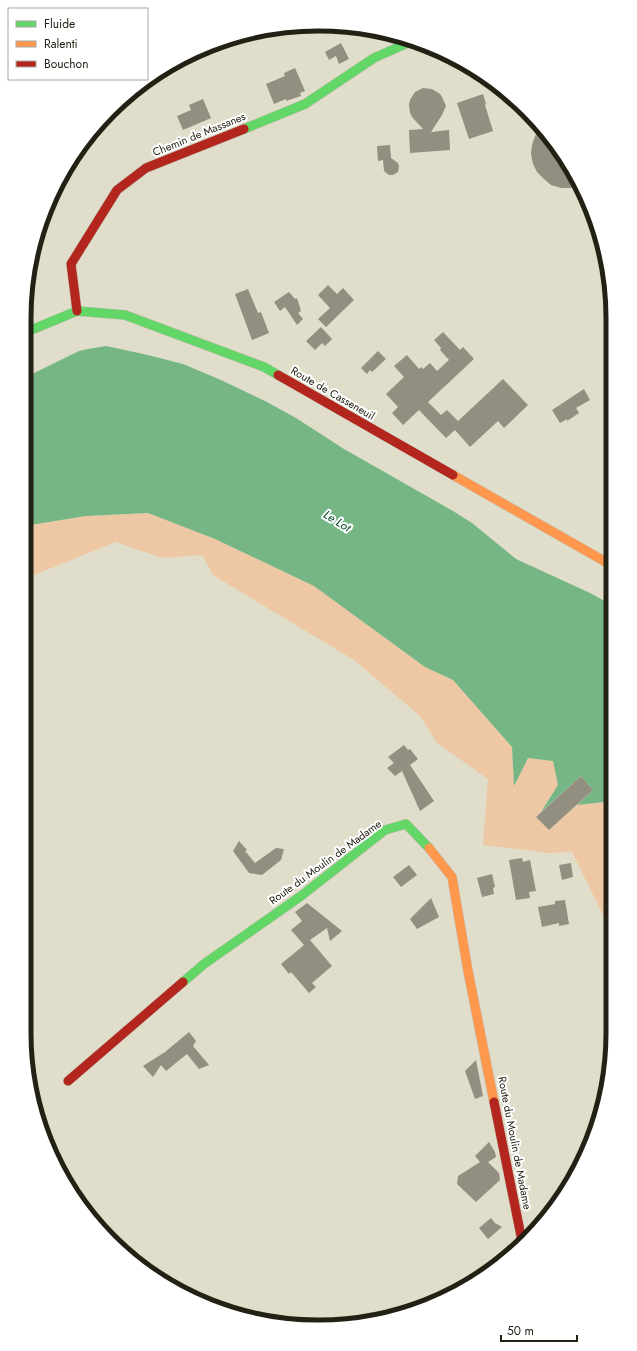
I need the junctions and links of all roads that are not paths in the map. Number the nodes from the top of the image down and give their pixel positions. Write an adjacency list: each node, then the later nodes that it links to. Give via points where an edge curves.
1 (404, 44): 2 (street, Chemin de Massanes, via 374,58 305,104 146,168 117,190 70,264)
2 (77, 311): 3 (street, Route de Casseneuil); 4 (street, Route de Casseneuil, via 125,315 264,367)
3 (31, 330)
4 (606, 562)
5 (68, 1081): 6 (street, Route du Moulin de Madame, via 204,964 301,896 385,830 406,824 428,846 452,877 468,971)
6 (521, 1237)

